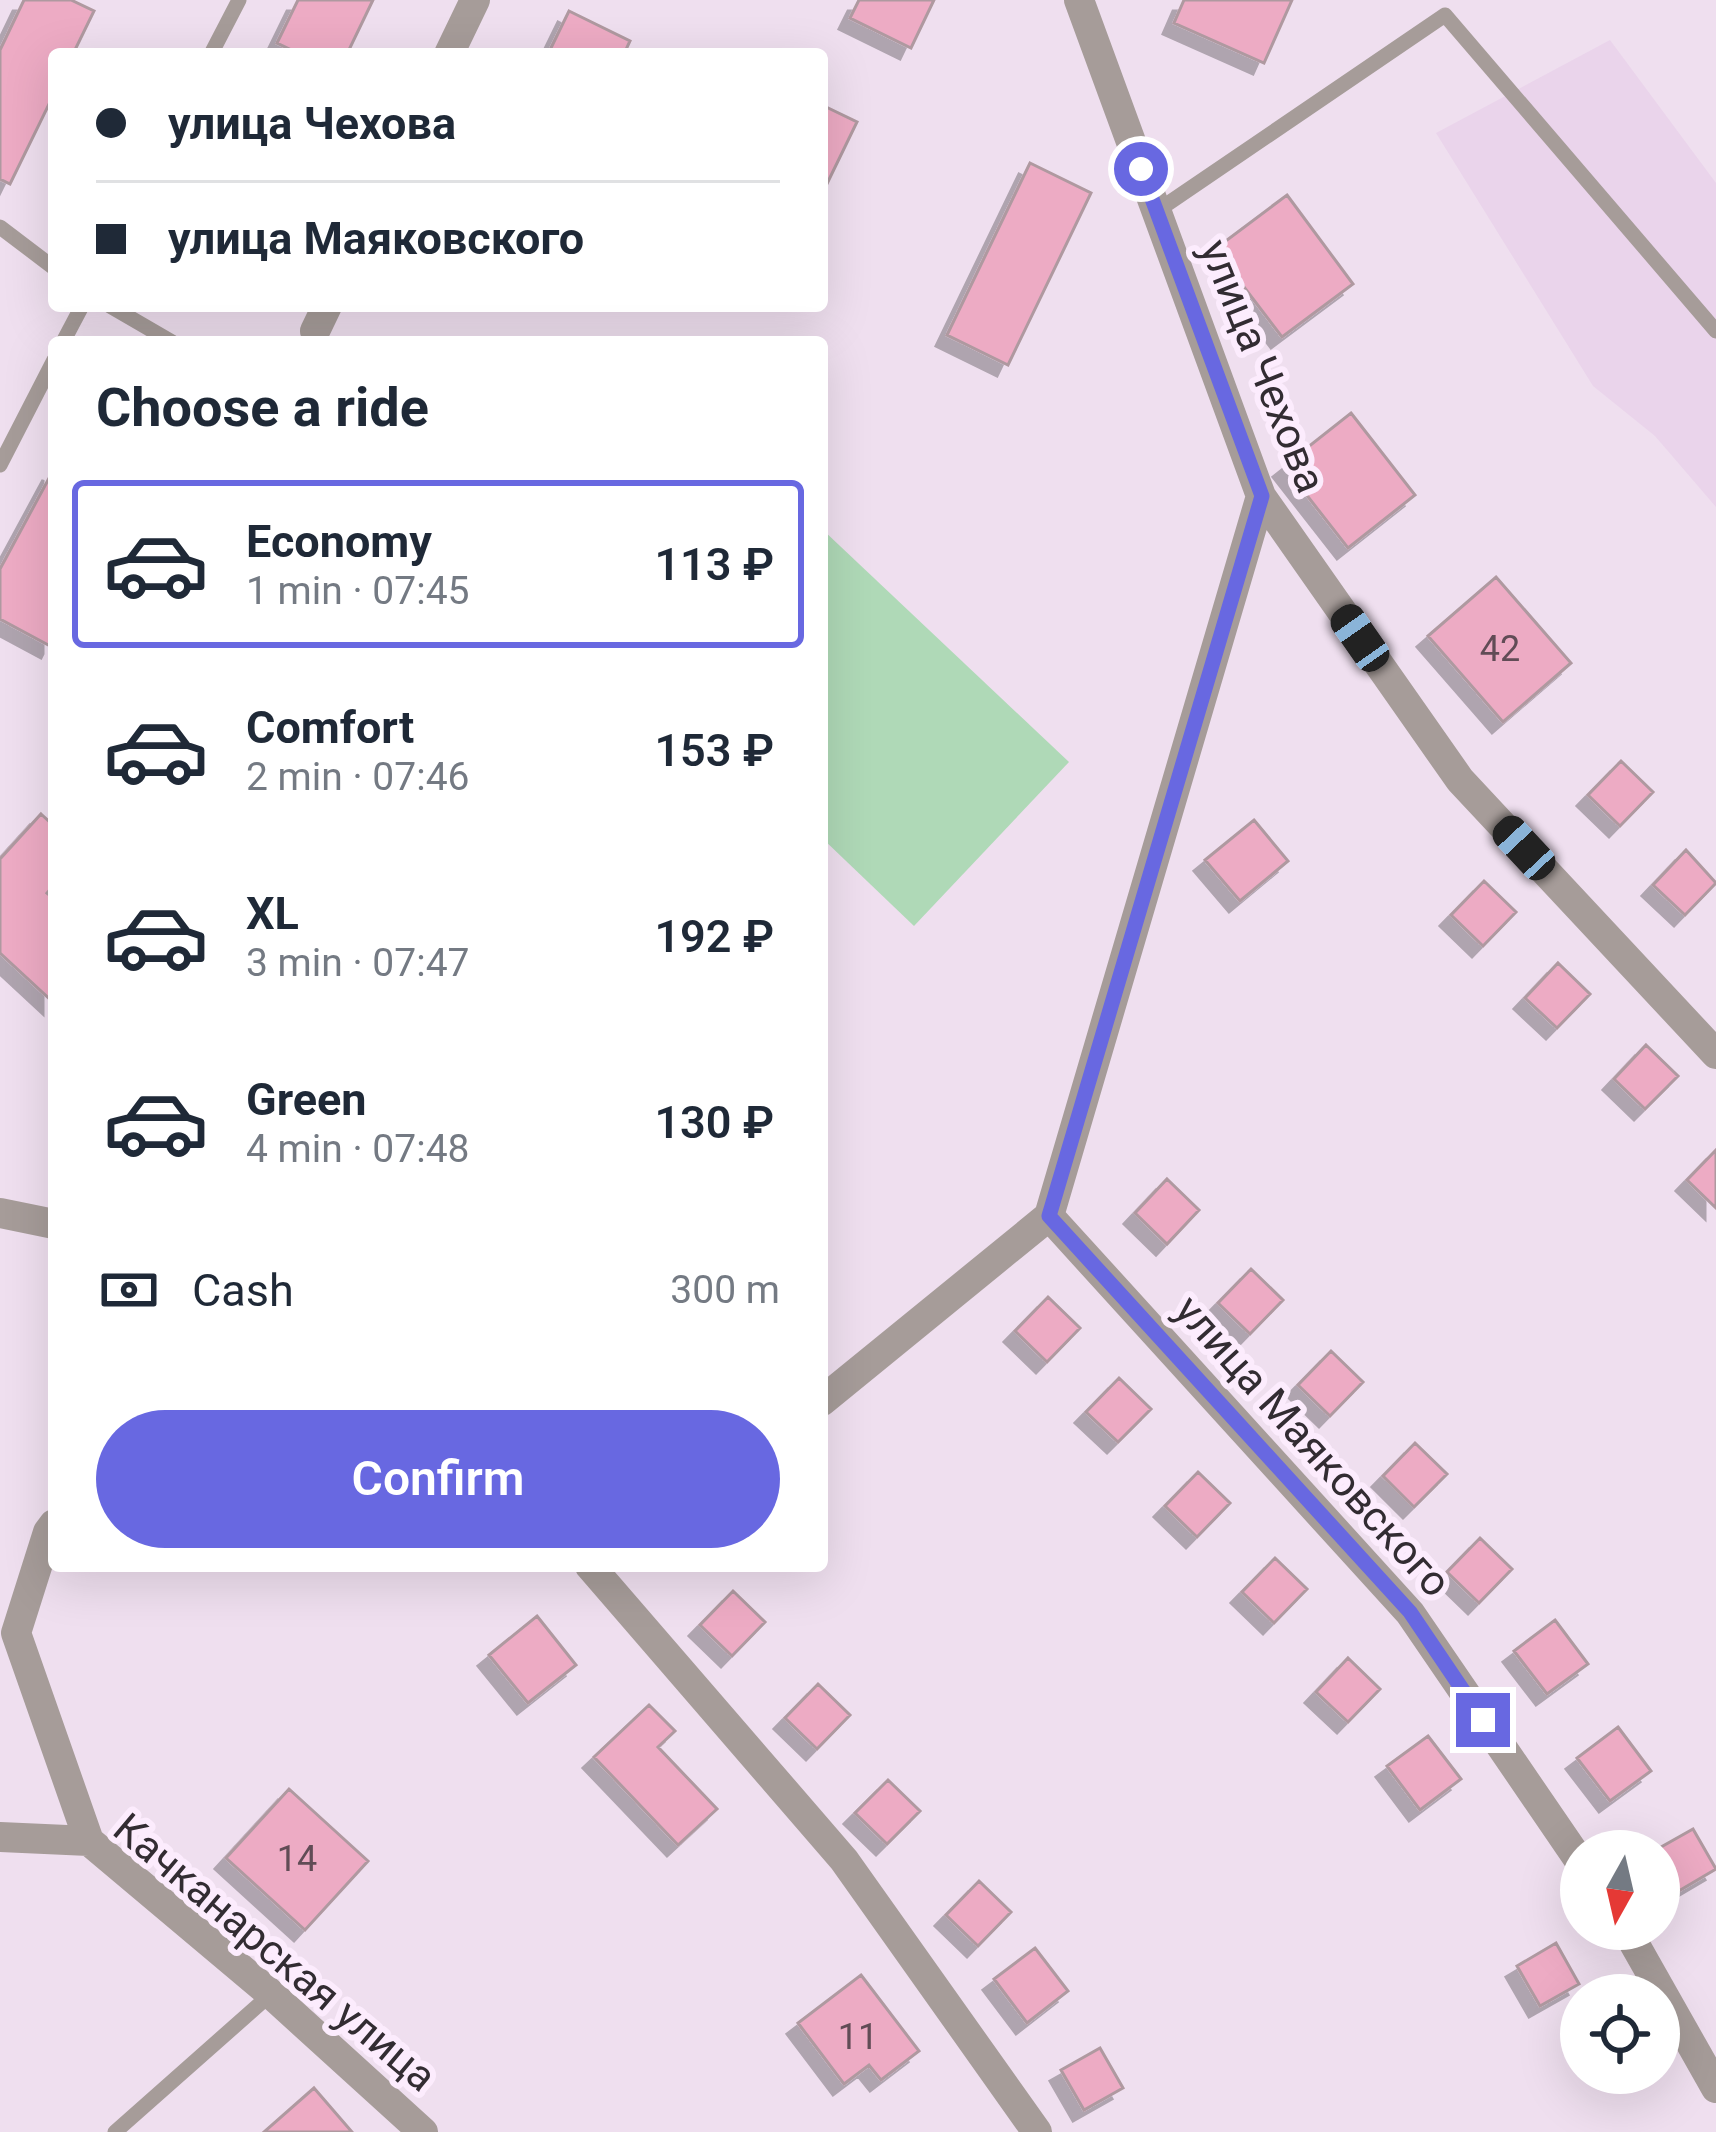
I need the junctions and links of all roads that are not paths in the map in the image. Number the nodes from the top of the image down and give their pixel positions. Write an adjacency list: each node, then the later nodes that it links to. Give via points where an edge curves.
1 (239, 0): 4 (lane)
2 (475, 0): 5 (street)
3 (1079, 0): 6 (street, улица Чехова)
4 (214, 48)
5 (452, 48)
6 (1157, 211): 10 (lane, via 1445,15); 14 (street, улица Чехова)
7 (0, 227): 8 (lane)
8 (48, 263)
9 (120, 312): 11 (lane)
10 (1716, 331)
11 (162, 336)
12 (48, 372): 13 (lane)
13 (0, 465)
14 (1262, 496): 15 (street, улица Чехова, via 1460,780); 17 (street)
15 (1716, 1054)
16 (0, 1213): 18 (street)
17 (1049, 1216): 19 (street); 22 (street, улица Маяковского, via 1410,1612)
18 (48, 1223)
19 (828, 1396)
20 (48, 1532): 24 (street, via 16,1634)
21 (606, 1572): 30 (street, via 844,1860)
22 (1560, 1832)
23 (0, 1837): 24 (street, Качканарская улица)
24 (89, 1841): 26 (street, Качканарская улица)
25 (1638, 1950): 27 (street)
26 (271, 1994): 28 (lane); 29 (street, Качканарская улица)
27 (1716, 2088)
28 (115, 2132)
29 (423, 2132)
30 (1037, 2132)

